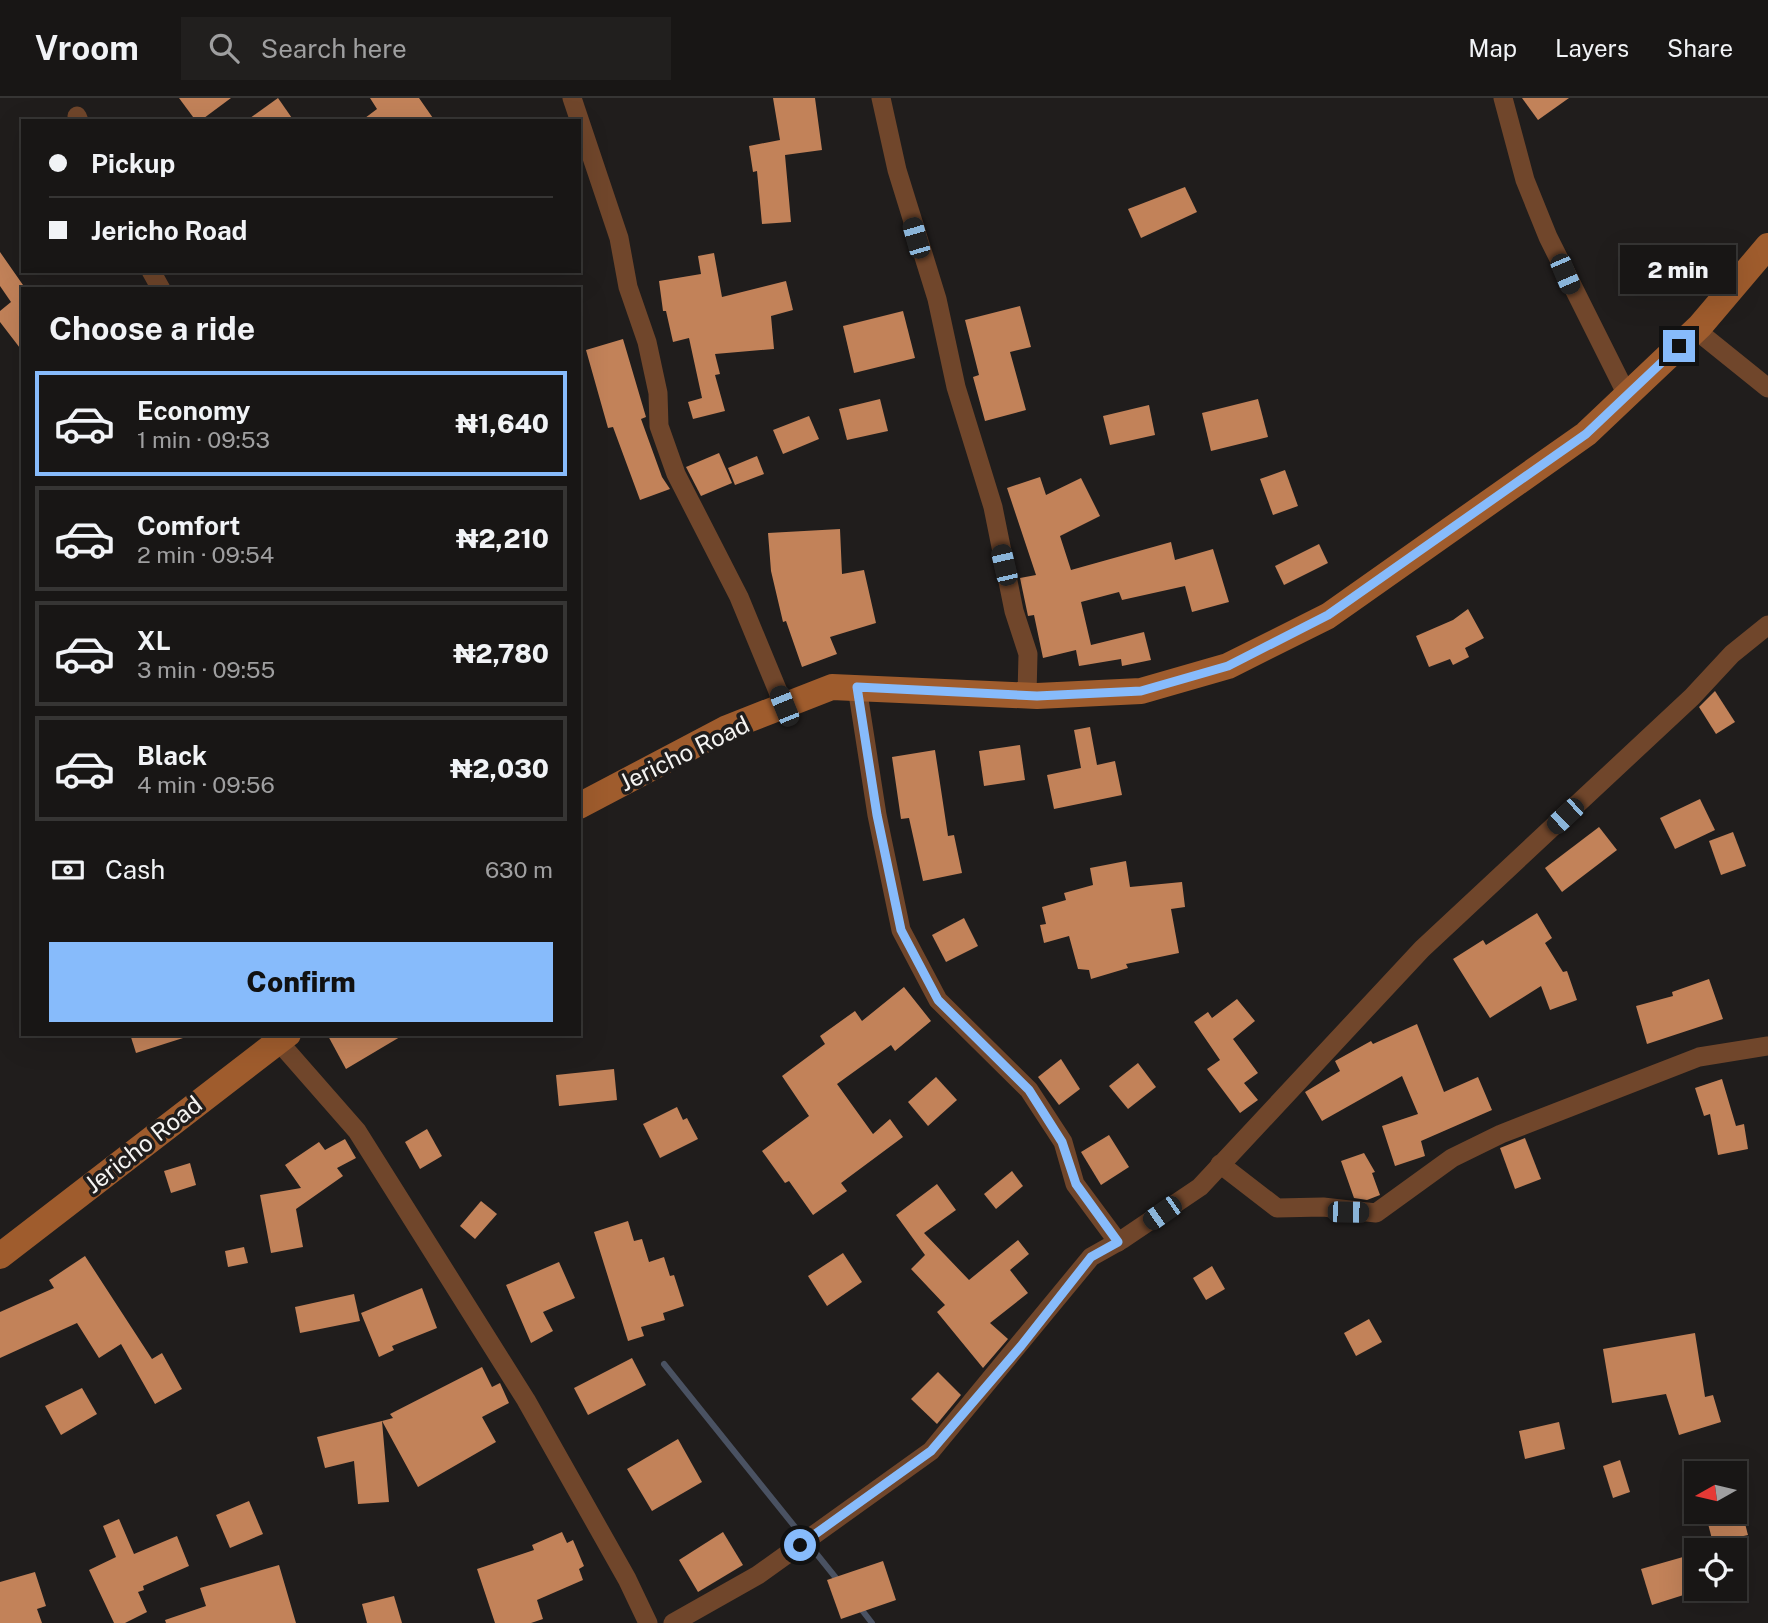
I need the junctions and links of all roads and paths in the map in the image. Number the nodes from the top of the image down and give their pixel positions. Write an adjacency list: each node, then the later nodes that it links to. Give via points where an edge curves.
1 (572, 98): 4 (street)
2 (881, 98): 12 (street, via 897,170 993,507 1014,611 1028,654)
3 (1503, 98): 9 (street, via 1525,180 1548,237)
4 (579, 119)
5 (581, 124): 13 (street, via 620,238 628,287 647,342 659,425 676,474 739,597)
6 (1768, 246): 7 (street, Jericho Road)
7 (1696, 330): 8 (street); 9 (street, Jericho Road)
8 (1768, 388)
9 (1627, 395): 12 (street, Jericho Road, via 1586,434 1328,615 1228,666 1141,691)
10 (1768, 625): 17 (street, via 1422,948)
11 (857, 687): 12 (street, Jericho Road); 13 (street, Jericho Road, via 832,687); 18 (street, via 901,930 938,1000 1029,1090 1062,1142 1076,1184)
12 (1027, 695)
13 (784, 706): 14 (street, Jericho Road, via 727,728)
14 (581, 805)
15 (284, 1038): 19 (street, Jericho Road); 20 (street, via 357,1131 526,1400)
16 (1768, 1046): 17 (street, via 1699,1058 1501,1134 1452,1158 1376,1213 1277,1208)
17 (1220, 1164): 18 (street, via 1200,1187)
18 (1118, 1242): 21 (street, via 1091,1257 931,1451 758,1575)
19 (0, 1256)
20 (648, 1623)
21 (673, 1623)

